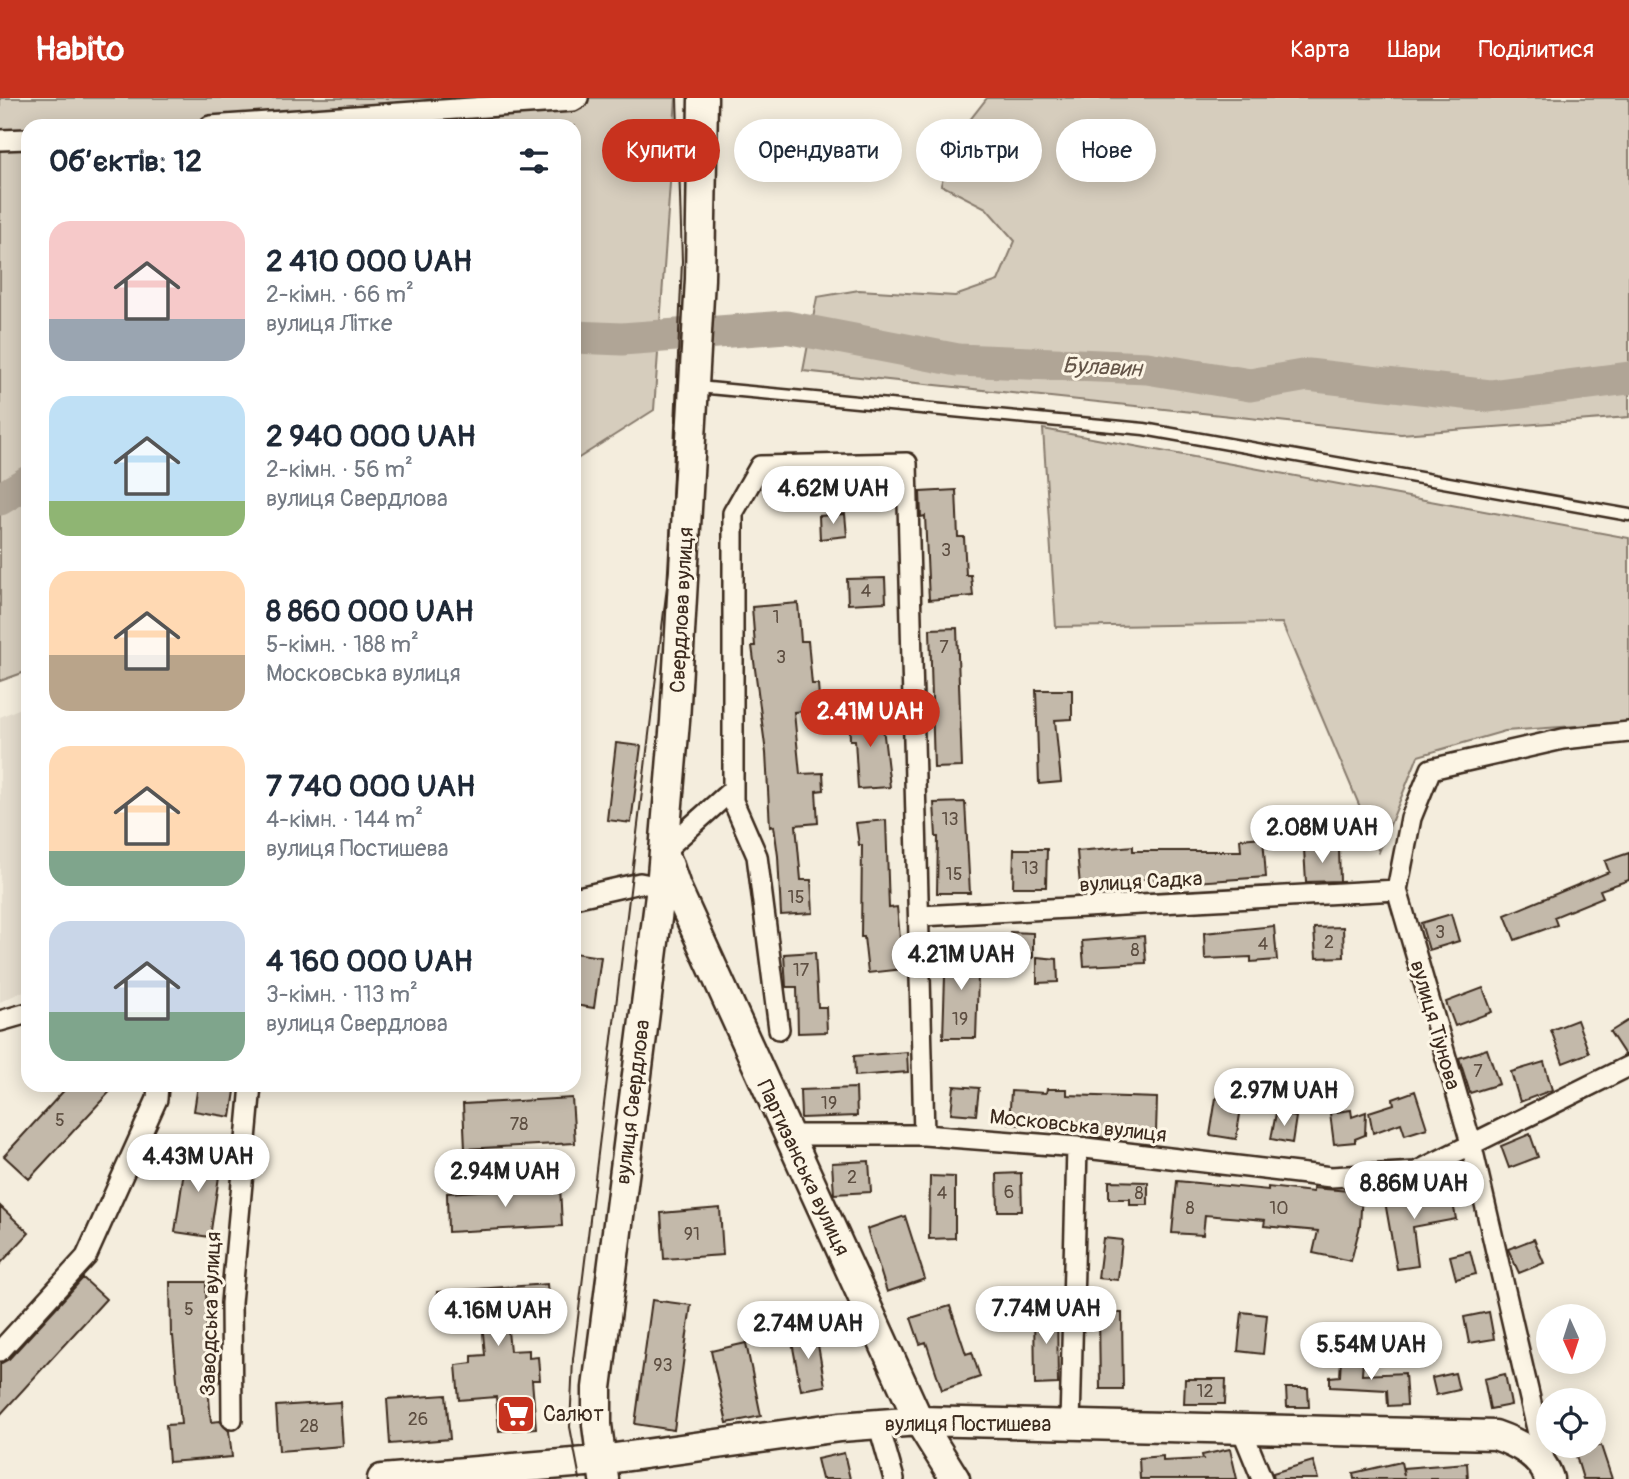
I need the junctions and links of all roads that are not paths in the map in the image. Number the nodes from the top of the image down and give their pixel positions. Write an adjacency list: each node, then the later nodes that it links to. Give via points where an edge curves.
1 (578, 98): 3 (street)
2 (703, 98): 6 (street, Свердлова вулиця)
3 (312, 119)
4 (21, 140): 5 (street)
5 (0, 141)
6 (695, 378): 7 (lane, via 1144,429); 10 (street, Свердлова вулиця)
7 (1629, 515)
8 (1629, 732): 12 (street, вулиця Тіунова, via 1563,738 1431,769 1411,818)
9 (733, 789): 10 (street); 14 (street, via 733,513 760,466 907,463); 17 (street, via 733,801 757,856)
10 (664, 850): 11 (street, вулиця Свердлова); 21 (street, Партизанська вулиця, via 689,919)
11 (661, 887): 13 (street, via 640,883); 31 (street, вулиця Свердлова, via 597,1388)
12 (1396, 890): 14 (street, вулиця Садка); 23 (street, вулиця Тіунова)
13 (581, 896)
14 (921, 916): 22 (street)
15 (21, 1015): 16 (street)
16 (0, 1021)
17 (779, 1028)
18 (1629, 1066): 23 (street, Московська вулиця)
19 (158, 1092): 25 (street, via 86,1257)
20 (250, 1092): 26 (street, Заводська вулиця, via 231,1303)
21 (790, 1135): 22 (street, Московська вулиця); 27 (street, Партизанська вулиця)
22 (924, 1135): 24 (street, Московська вулиця)
23 (1471, 1143): 24 (street, Московська вулиця, via 1416,1172 1331,1177); 32 (street, вулиця Тіунова)
24 (1077, 1147): 29 (street)
25 (0, 1351)
26 (232, 1419)
27 (919, 1422): 28 (street, вулиця Постишева); 29 (street, вулиця Постишева); 35 (street, Партизанська вулиця)
28 (878, 1423): 31 (street, вулиця Постишева); 34 (street)
29 (1070, 1425): 30 (street, вулиця Постишева)
30 (1242, 1430): 32 (street, вулиця Постишева, via 1495,1435 1514,1441); 36 (street)
31 (602, 1469): 33 (street, вулиця Постишева)
32 (1547, 1474)
33 (382, 1479)
34 (894, 1479)
35 (955, 1479)
36 (1262, 1479)

